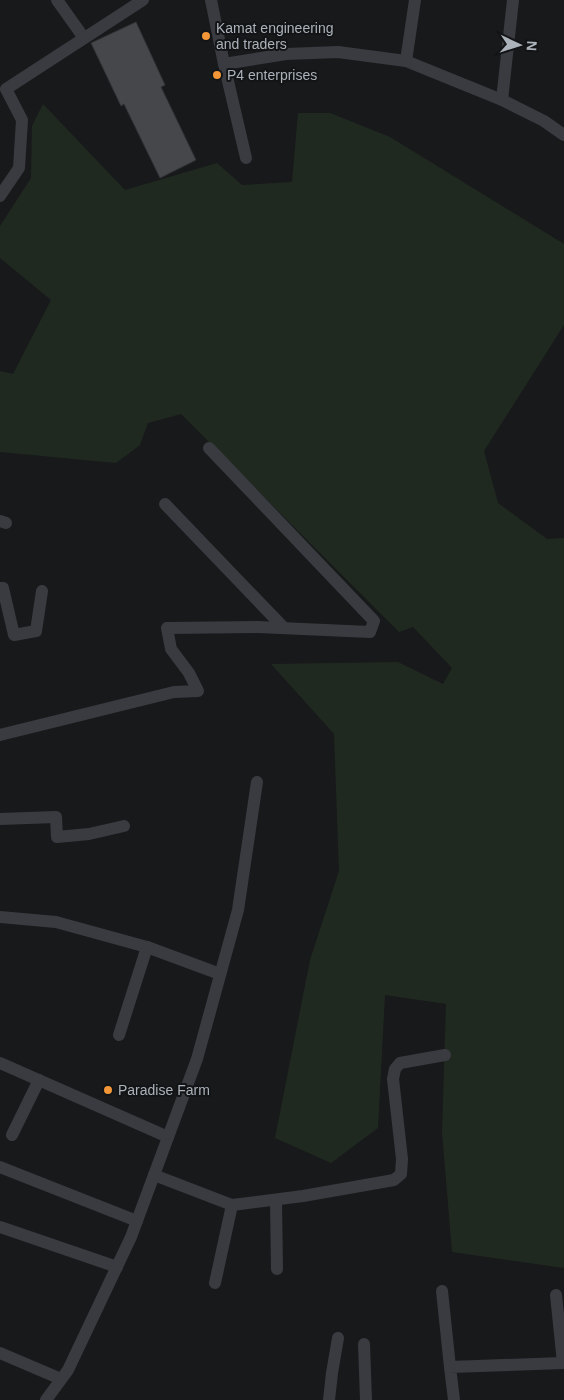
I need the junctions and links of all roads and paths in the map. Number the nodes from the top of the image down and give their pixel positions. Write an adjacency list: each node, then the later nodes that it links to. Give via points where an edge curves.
1 (57, 0): 6 (street)
2 (143, 0): 6 (street)
3 (211, 0): 8 (street)
4 (415, 0): 7 (street)
5 (513, 0): 10 (street)
6 (84, 38): 9 (street)
7 (406, 61): 8 (street, via 338,52 286,54); 10 (street)
8 (224, 64): 12 (street)
9 (3, 89): 13 (street, via 22,120 19,168)
10 (502, 100): 11 (street)
11 (564, 135)
12 (246, 158)
13 (0, 196)
14 (209, 448): 18 (street, via 374,622 370,632)
15 (165, 504): 18 (street)
16 (0, 588): 17 (street, via 3,588 14,635 36,631)
17 (42, 591)
18 (284, 628): 19 (street, via 167,628 171,649 198,691 174,692)
19 (0, 735)
20 (257, 782): 25 (street, via 238,910)
21 (0, 818): 22 (street, via 56,817 57,837)
22 (124, 826)
23 (0, 918): 24 (street, via 56,922)
24 (147, 947): 25 (street); 26 (street)
25 (220, 974): 31 (street, via 197,1059)
26 (119, 1035)
27 (445, 1055): 34 (street, via 400,1063 395,1069 402,1159 400,1174 394,1180)
28 (0, 1064): 29 (street)
29 (40, 1080): 30 (street); 31 (street)
30 (12, 1135)
31 (168, 1136): 33 (street)
32 (0, 1167): 36 (street)
33 (154, 1175): 35 (street); 36 (street)
34 (276, 1200): 35 (street); 39 (street)
35 (232, 1206): 40 (street)
36 (137, 1221): 38 (street)
37 (0, 1227): 38 (street)
38 (117, 1267): 48 (street)
39 (277, 1269)
40 (214, 1283)
41 (442, 1291): 47 (street)
42 (556, 1295): 46 (street)
43 (338, 1338): 50 (street)
44 (364, 1344): 51 (street)
45 (0, 1352): 48 (street)
46 (564, 1363): 47 (street)
47 (450, 1367): 52 (street)
48 (61, 1379): 49 (street)
49 (46, 1400)
50 (329, 1400)
51 (366, 1400)
52 (454, 1400)

